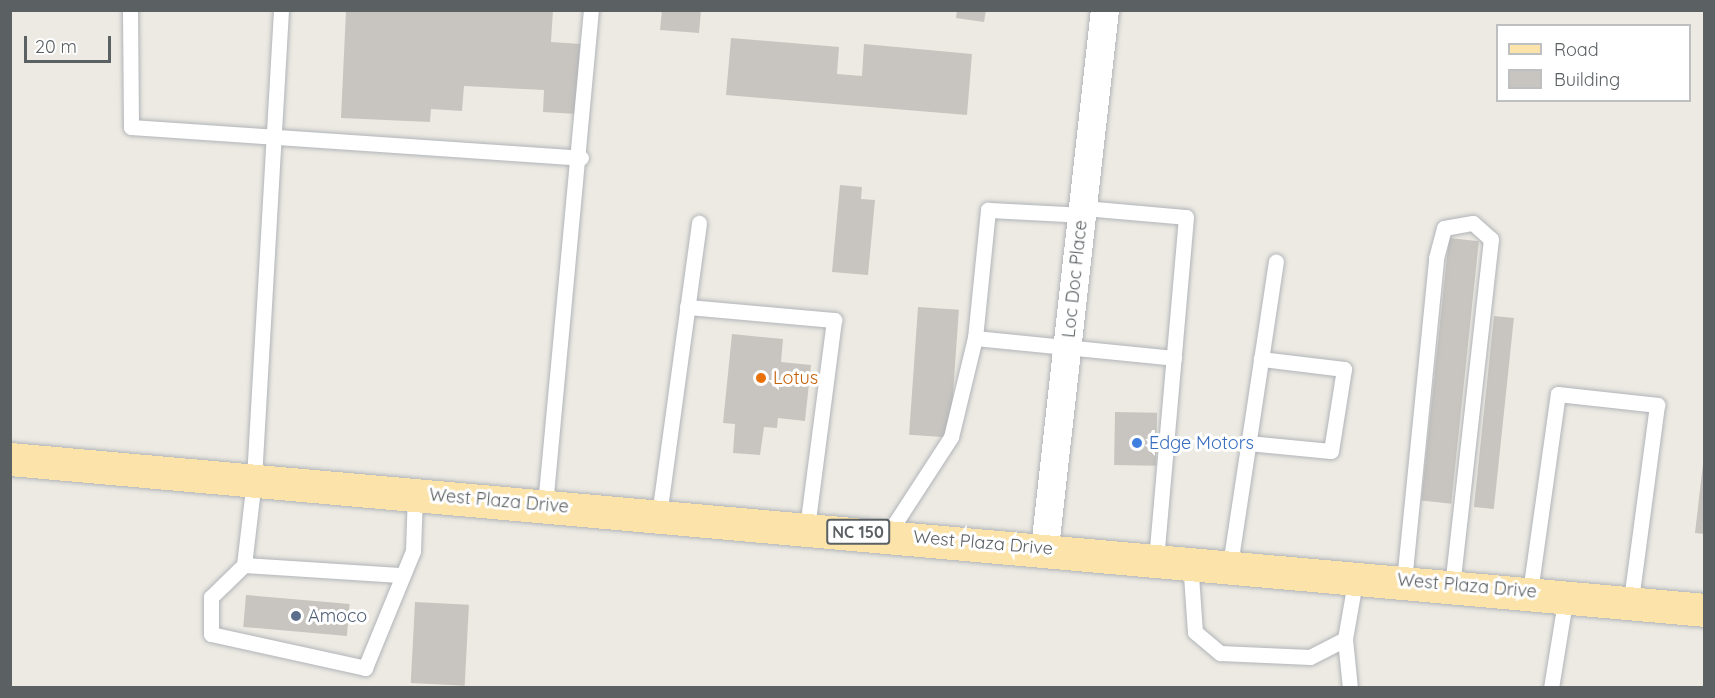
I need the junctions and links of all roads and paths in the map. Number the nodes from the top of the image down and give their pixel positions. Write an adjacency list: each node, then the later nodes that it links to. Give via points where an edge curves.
1 (130, 10): 5 (lane, via 131,127)
2 (281, 10): 5 (lane)
3 (591, 10): 6 (lane)
4 (1105, 10): 7 (street, Loc Doc Place)
5 (274, 140): 6 (lane); 17 (lane)
6 (581, 158): 19 (lane)
7 (1082, 212): 11 (lane, via 988,210); 12 (street, Loc Doc Place); 13 (lane, via 1186,217)
8 (699, 223): 10 (lane)
9 (1276, 261): 14 (lane)
10 (687, 307): 20 (lane); 21 (lane, via 834,320)
11 (975, 338): 12 (lane); 22 (lane, via 951,437)
12 (1068, 346): 13 (lane); 23 (street, Loc Doc Place)
13 (1174, 358): 24 (lane)
14 (1261, 359): 15 (lane); 15 (lane, via 1344,369 1331,451)
15 (1248, 443): 27 (lane)
16 (10, 459): 17 (main road, West Plaza Drive / NC 150)
17 (254, 480): 18 (main road, West Plaza Drive / NC 150); 26 (lane)
18 (415, 494): 19 (main road, West Plaza Drive / NC 150); 28 (lane, via 413,551)
19 (545, 505): 20 (main road, West Plaza Drive / NC 150)
20 (658, 515): 21 (main road, West Plaza Drive / NC 150)
21 (807, 529): 22 (main road, West Plaza Drive / NC 150)
22 (888, 534): 23 (main road, West Plaza Drive / NC 150)
23 (1045, 548): 24 (main road, West Plaza Drive / NC 150)
24 (1156, 558): 25 (main road, West Plaza Drive / NC 150)
25 (1190, 561): 27 (main road, West Plaza Drive / NC 150); 36 (lane, via 1196,632 1220,653 1310,657)
26 (244, 565): 28 (lane); 28 (lane, via 211,597 211,634 365,668)
27 (1230, 565): 29 (main road, West Plaza Drive / NC 150)
28 (400, 575)
29 (1356, 576): 30 (main road, West Plaza Drive / NC 150); 36 (lane)
30 (1404, 581): 31 (main road, West Plaza Drive / NC 150); 31 (lane, via 1436,258 1444,228 1473,223 1491,239)
31 (1452, 585): 32 (main road, West Plaza Drive / NC 150)
32 (1530, 592): 33 (main road, West Plaza Drive / NC 150); 34 (lane, via 1558,394 1657,405)
33 (1566, 595): 34 (main road, West Plaza Drive / NC 150); 38 (lane)
34 (1631, 602): 35 (main road, West Plaza Drive / NC 150)
35 (1704, 610)
36 (1345, 639): 37 (lane)
37 (1350, 687)
38 (1551, 687)

